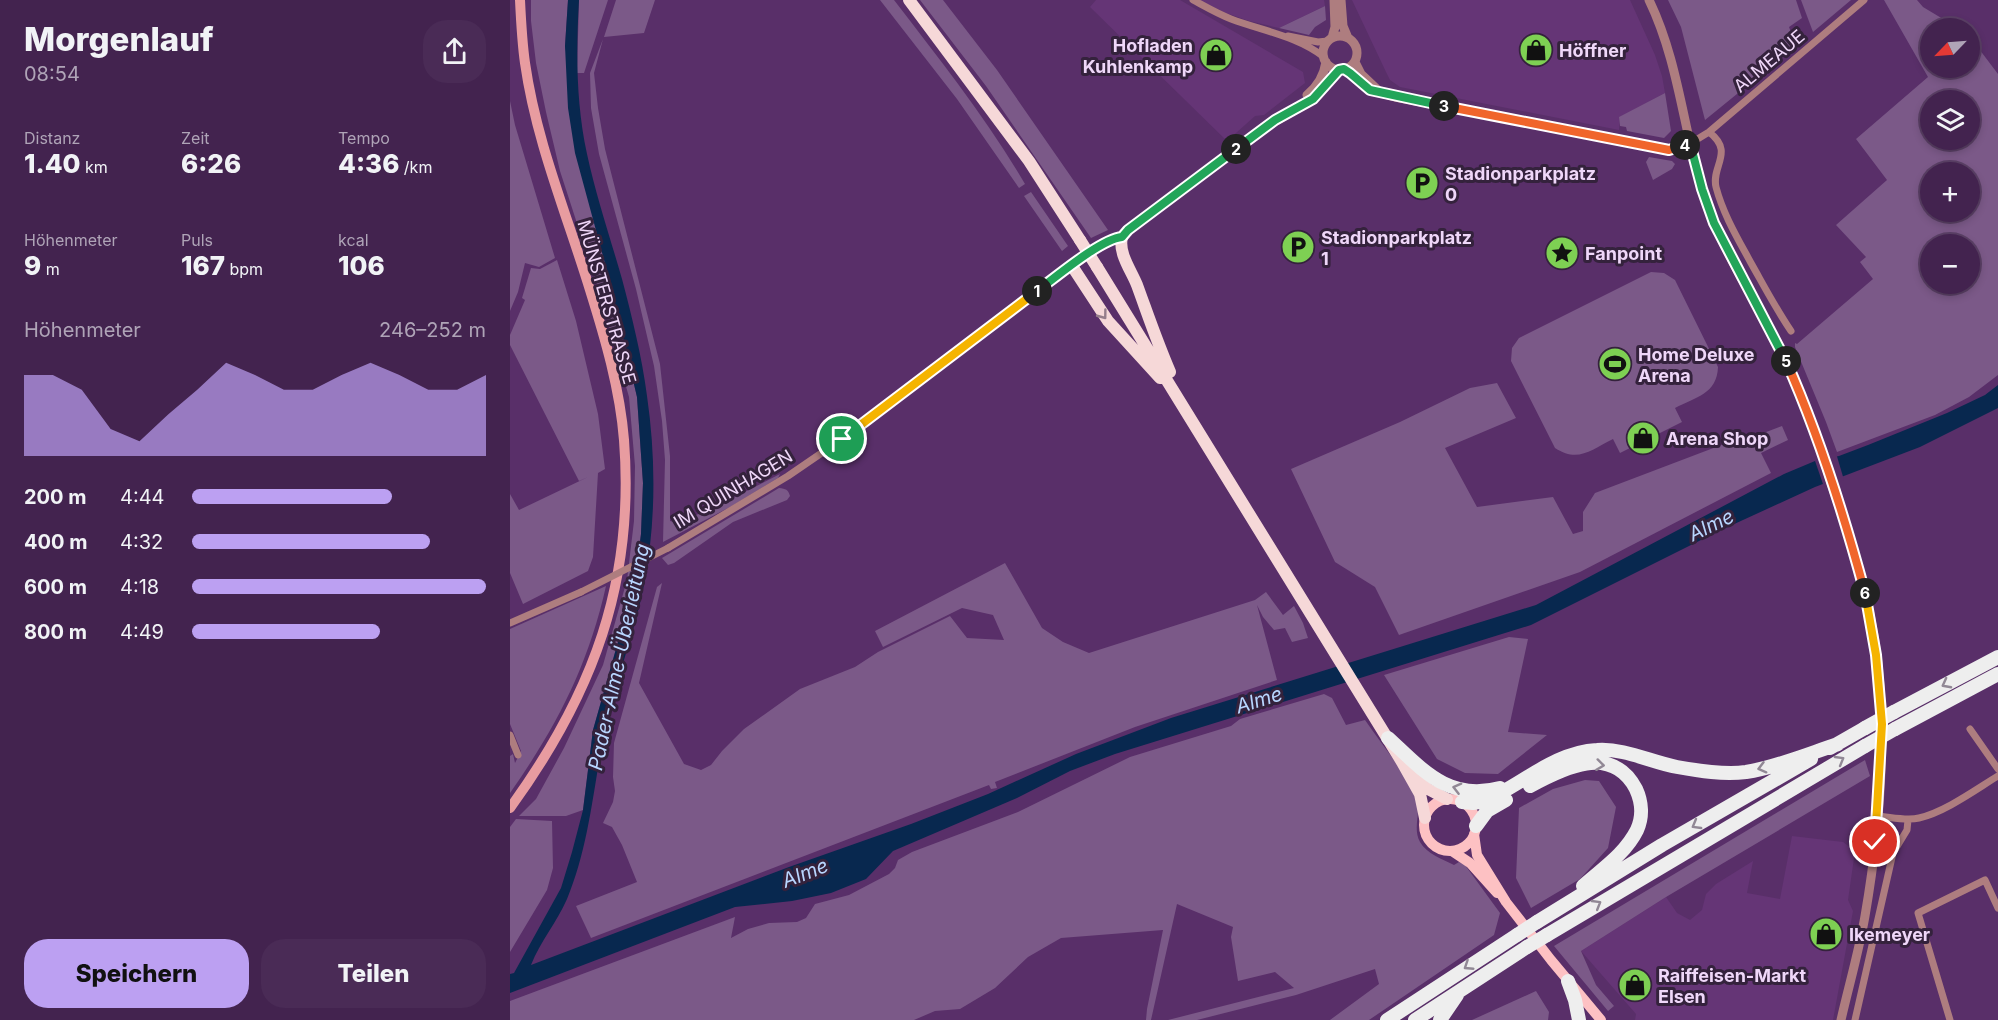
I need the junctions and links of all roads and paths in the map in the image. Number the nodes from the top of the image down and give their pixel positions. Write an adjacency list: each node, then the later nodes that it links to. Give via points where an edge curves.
1 (520, 0): 36 (main road, MÜNSTERSTRASSE, via 525,64 536,116 590,287 614,380 624,438 625,513 614,593 587,680 553,746)
2 (909, 0): 21 (highway, bridge, via 1029,161)
3 (1193, 0): 8 (street, via 1229,18)
4 (1334, 0): 10 (street, via 1335,27)
5 (1341, 0): 9 (street)
6 (1649, 0): 17 (street, via 1673,65)
7 (1864, 0): 16 (street, ALMEAUE)
8 (1283, 36): 10 (street); 11 (street, via 1310,47)
9 (1348, 38): 10 (street); 12 (street, via 1356,48)
10 (1330, 40): 11 (street, via 1324,48)
11 (1325, 59): 13 (street, via 1330,67); 15 (street, IM QUINHAGEN, via 1323,73 1313,90)
12 (1355, 62): 13 (street); 14 (street)
13 (1341, 70): 14 (street); 15 (street, IM QUINHAGEN, via 1313,99)
14 (1380, 93): 17 (street, via 1669,150)
15 (1275, 120): 18 (street, IM QUINHAGEN)
16 (1708, 132): 17 (street, ALMEAUE); 20 (street, via 1721,148 1715,183 1725,212)
17 (1690, 143): 37 (street, via 1714,223 1783,354 1815,432 1865,592 1880,683)
18 (1122, 237): 19 (street, IM QUINHAGEN, via 1108,241); 21 (highway, via 1122,252)
19 (1072, 266): 21 (highway, one-way to 21, via 1107,321); 22 (street, IM QUINHAGEN, bridge, via 788,476 668,548)
20 (1791, 331)
21 (1187, 412): 27 (highway)
22 (510, 623)
23 (1998, 657): 28 (highway, one-way to 28, bridge)
24 (1998, 674): 46 (highway, one-way to 24, bridge, via 1865,746)
25 (1970, 729): 31 (street)
26 (510, 735): 29 (street)
27 (1388, 738): 30 (highway); 33 (highway, one-way to 27, via 1483,791 1447,786 1432,778)
28 (1838, 744): 33 (highway, one-way to 33, via 1761,769 1727,773 1596,750 1570,756); 44 (highway, one-way to 44)
29 (518, 755)
30 (1402, 762): 34 (highway, via 1428,789); 38 (highway, via 1420,794)
31 (1998, 769)
32 (1998, 776): 39 (street, via 1939,811)
33 (1514, 785): 35 (highway, via 1485,801)
34 (1448, 799): 35 (main road); 38 (main road, via 1432,806)
35 (1462, 802): 40 (main road, via 1473,813)
36 (510, 808)
37 (1877, 816): 39 (street); 52 (street, via 1865,917)
38 (1425, 818): 41 (main road, via 1429,841 1439,849)
39 (1908, 820): 53 (street, via 1907,830 1893,853)
40 (1475, 830): 41 (main road, via 1465,847); 42 (main road, via 1477,855); 44 (highway, one-way to 44, via 1485,813 1497,804 1573,766 1606,765 1631,781 1641,812 1632,838 1620,854)
41 (1452, 851): 42 (main road, via 1470,863)
42 (1506, 902): 45 (main road)
43 (1998, 908): 54 (street, via 1985,880 1918,913)
44 (1551, 914): 47 (highway, one-way to 47, bridge)
45 (1568, 981): 50 (highway); 51 (main road)
46 (1461, 989): 48 (highway); 49 (highway)
47 (1387, 1020)
48 (1414, 1020)
49 (1440, 1020)
50 (1578, 1020)
51 (1601, 1020)
52 (1841, 1020)
53 (1854, 1020)
54 (1950, 1020)

